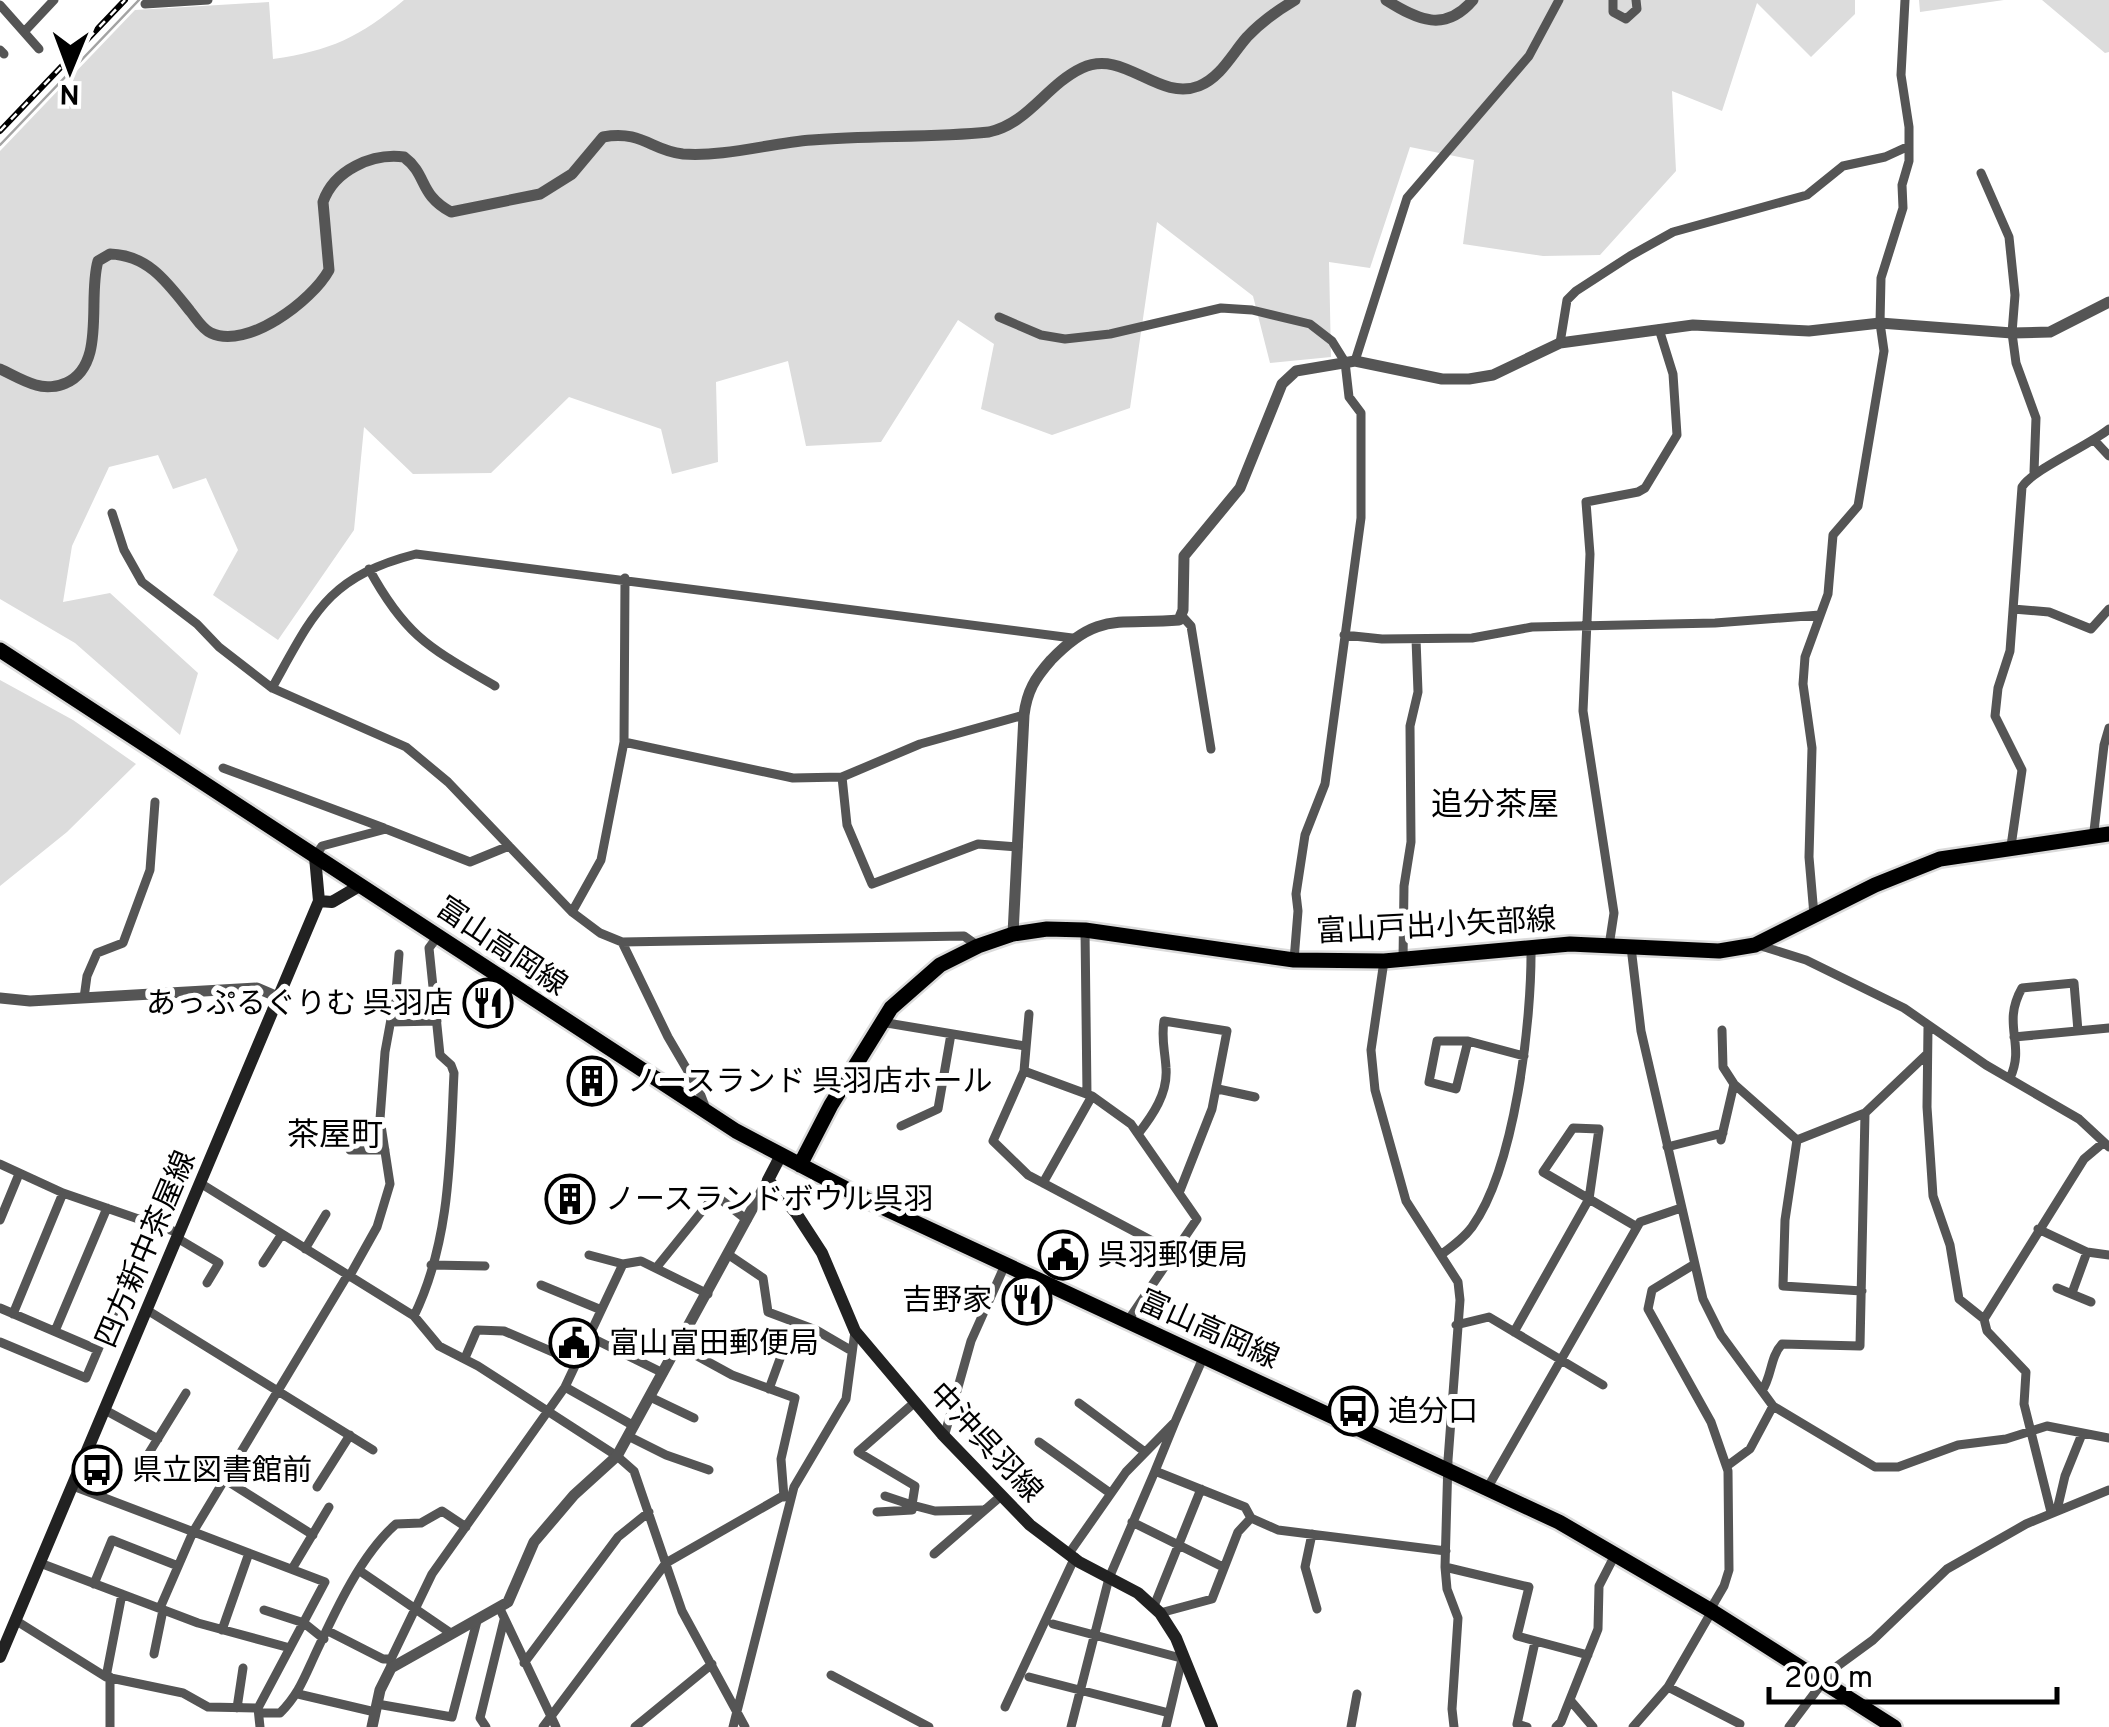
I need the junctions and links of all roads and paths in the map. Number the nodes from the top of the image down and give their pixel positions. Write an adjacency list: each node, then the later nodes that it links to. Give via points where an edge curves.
1 (54, 0): 13 (street)
2 (208, 0): 10 (street)
3 (1296, 0): 24 (street, via 1260,24 1200,86 1160,84 1123,66 1098,63 1069,76 1026,116 988,132 680,154 637,135 616,134 603,136 572,174 540,194 457,212 428,196 404,157 374,158 353,167 326,193 329,270 300,306 276,322 224,336 209,333 142,260 110,254 96,266 91,352 78,377 37,386)
4 (1386, 0): 5 (street, via 1431,20 1452,18)
5 (1474, 0)
6 (1559, 0): 23 (street, via 1529,56 1407,198)
7 (1612, 0): 8 (street, via 1613,12 1626,20 1634,16)
8 (1636, 0)
9 (1905, 0): 15 (street, via 1901,74)
10 (188, 1): 12 (street)
11 (0, 4): 13 (street)
12 (145, 4)
13 (24, 32): 14 (street)
14 (40, 49)
15 (1909, 146): 19 (street, via 1902,208 1881,278); 22 (street, via 1843,166 1808,195 1673,232 1630,256 1567,300)
16 (1980, 173): 21 (street, via 2009,237)
17 (2109, 302): 21 (street, via 2050,332)
18 (998, 316): 23 (street, via 1064,339 1221,308 1252,310 1310,324)
19 (1880, 323): 20 (street, via 1809,330); 21 (street); 34 (street, via 1884,351 1858,506 1832,535 1831,581)
20 (1659, 328): 22 (street); 36 (street, via 1673,374 1677,435 1645,488 1586,502)
21 (2012, 334): 28 (street, via 2036,418)
22 (1560, 343): 23 (street, via 1493,375 1469,379)
23 (1350, 361): 35 (street, via 1296,372 1282,384 1240,488 1184,556); 37 (street, via 1349,397 1360,413 1363,458)
24 (0, 369)
25 (2109, 429): 26 (street)
26 (2095, 440): 27 (street); 28 (street)
27 (2109, 456)
28 (2034, 472): 33 (street, via 2020,494)
29 (112, 513): 42 (street, via 142,582)
30 (368, 569): 31 (street, via 416,554); 41 (street, via 389,607 422,644); 42 (street, via 324,600)
31 (624, 578): 38 (street); 45 (street)
32 (2109, 608): 33 (street, via 2091,629 2049,612)
33 (2013, 609): 53 (street, via 1995,716 2022,770)
34 (1820, 615): 36 (street); 59 (street, via 1803,684 1812,748)
35 (1182, 616): 38 (street, via 1112,622); 46 (street, via 1191,626)
36 (1588, 626): 39 (street); 67 (street, via 1583,710 1614,914)
37 (1344, 636): 39 (street); 70 (street, via 1325,784 1305,835)
38 (1072, 638): 43 (street, via 1032,681)
39 (1416, 639): 71 (street)
40 (0, 650): 55 (main road, 富山高岡線)
41 (495, 686)
42 (272, 688): 52 (street, via 406,747)
43 (1024, 715): 48 (street, via 920,744); 54 (street)
44 (2109, 728): 51 (street)
45 (624, 742): 48 (street, via 793,778); 58 (street, via 601,860)
46 (1211, 749)
47 (222, 768): 50 (street)
48 (842, 777): 54 (street, via 847,825 872,884 978,844)
49 (155, 802): 75 (street, via 150,870 123,944 98,953)
50 (386, 828): 52 (street, via 470,862); 55 (street, via 322,846)
51 (2102, 832): 53 (main road, 富山戸出小矢部線)
52 (509, 846): 58 (street)
53 (2011, 846): 59 (main road, 富山戸出小矢部線, via 1940,859)
54 (1018, 848): 61 (street)
55 (315, 857): 56 (main road, 富山高岡線); 57 (main road, 四方新中茶屋線)
56 (361, 885): 57 (main road, via 332,902); 62 (main road, 富山高岡線)
57 (319, 901): 73 (main road, 四方新中茶屋線)
58 (572, 912): 63 (street)
59 (1814, 915): 64 (main road, 富山戸出小矢部線)
60 (1086, 930): 61 (main road, 富山戸出小矢部線); 70 (main road, 富山戸出小矢部線); 94 (street)
61 (1013, 934): 65 (main road, 富山戸出小矢部線)
62 (438, 936): 77 (street, via 429,948); 97 (main road, 富山高岡線)
63 (622, 942): 65 (street, via 964,936); 97 (street)
64 (1755, 944): 68 (main road, 富山戸出小矢部線, via 1719,951); 80 (street, via 1845,977)
65 (978, 946): 79 (main road, 富山戸出小矢部線, via 908,990)
66 (1531, 946): 67 (main road, 富山戸出小矢部線); 71 (main road, 富山戸出小矢部線); 88 (street)
67 (1609, 946): 68 (main road, 富山戸出小矢部線)
68 (1631, 947): 102 (street, via 1641,1031)
69 (399, 954): 78 (street)
70 (1294, 960): 72 (main road, 富山戸出小矢部線)
71 (1403, 960): 72 (main road, 富山戸出小矢部線)
72 (1384, 962): 129 (street, via 1371,1050 1375,1090 1406,1201)
73 (278, 996): 75 (street, via 257,988); 111 (main road, 四方新中茶屋線)
74 (0, 998): 75 (street)
75 (84, 998)
76 (1030, 1014): 87 (street)
77 (437, 1021): 78 (street); 134 (street, via 440,1055 454,1073 446,1214)
78 (391, 1022): 104 (street, via 380,1119)
79 (882, 1022): 84 (street); 107 (main road, 富山戸出小矢部線)
80 (1928, 1026): 89 (street); 91 (street)
81 (2109, 1028): 83 (street)
82 (1722, 1030): 92 (street, via 1723,1067)
83 (2078, 1031): 85 (street); 85 (street, via 2074,982 2022,988 2011,1008)
84 (951, 1034): 87 (street); 98 (street, via 938,1109)
85 (2014, 1037): 91 (street)
86 (1468, 1040): 86 (street, via 1437,1041 1429,1082 1456,1089); 88 (street)
87 (1024, 1046): 90 (street)
88 (1524, 1056): 129 (street, via 1488,1194 1471,1229)
89 (1926, 1056): 96 (street); 152 (street, via 1933,1196 1959,1298)
90 (1024, 1071): 94 (street); 110 (street, via 993,1141)
91 (2010, 1078): 101 (street, via 2079,1119)
92 (1734, 1084): 100 (street); 102 (street, via 1722,1136)
93 (1218, 1089): 95 (street); 99 (street, via 1227,1031 1164,1020 1160,1041 1167,1075); 113 (street)
94 (1090, 1095): 99 (street); 110 (street)
95 (1255, 1096)
96 (1865, 1113): 100 (street); 143 (street)
97 (707, 1114): 105 (main road, 富山高岡線)
98 (901, 1126)
99 (1138, 1134): 113 (street)
100 (1797, 1140): 143 (street, via 1784,1286)
101 (2106, 1145): 122 (street, via 2084,1160)
102 (1667, 1147): 116 (street)
103 (350, 1150): 104 (street)
104 (385, 1150): 139 (street, via 390,1184 382,1216)
105 (781, 1156): 107 (main road, 富山高岡線); 109 (main road)
106 (0, 1164): 108 (street)
107 (800, 1165): 135 (main road, 富山高岡線)
108 (20, 1174): 112 (street); 118 (street)
109 (768, 1180): 119 (street); 155 (main road, 中沖呉羽線, via 822,1253)
110 (1043, 1182): 126 (street)
111 (200, 1183): 123 (street); 124 (main road, 四方新中茶屋線)
112 (63, 1193): 115 (street); 150 (street)
113 (1179, 1194): 126 (street, via 1197,1219)
114 (1589, 1199): 114 (street, via 1544,1172 1573,1128 1598,1129); 121 (street); 157 (street)
115 (107, 1208): 120 (street); 156 (street)
116 (1681, 1208): 121 (street); 136 (street)
117 (326, 1214): 125 (street)
118 (0, 1220)
119 (747, 1220): 128 (street); 138 (street, via 715,1195)
120 (151, 1224): 124 (street); 162 (street)
121 (1636, 1228): 166 (street)
122 (2038, 1229): 127 (street); 152 (street)
123 (282, 1234): 125 (street); 132 (street)
124 (178, 1236): 140 (street, via 218,1263); 148 (main road, 四方新中茶屋線)
125 (305, 1249): 139 (street)
126 (1173, 1252): 153 (street)
127 (2088, 1252): 131 (street); 144 (street)
128 (729, 1254): 145 (street); 163 (street, via 764,1278 768,1312)
129 (1442, 1254): 154 (street, via 1458,1282)
130 (590, 1255): 133 (street)
131 (2109, 1256)
132 (263, 1263)
133 (623, 1264): 138 (street); 149 (street)
134 (432, 1265): 137 (street); 151 (street)
135 (1006, 1265): 153 (main road, 富山高岡線); 187 (street, via 971,1340)
136 (1693, 1265): 174 (street, via 1721,1335); 195 (street, via 1652,1290 1648,1309 1712,1422)
137 (485, 1266)
138 (656, 1268): 145 (street)
139 (348, 1276): 151 (street); 172 (street)
140 (207, 1282)
141 (541, 1285): 149 (street)
142 (2057, 1288): 144 (street)
143 (1862, 1291): 174 (street, via 1860,1346 1782,1344)
144 (2072, 1293): 146 (street)
145 (708, 1294): 161 (street)
146 (2092, 1302)
147 (0, 1308): 150 (street)
148 (147, 1310): 172 (street); 179 (main road, 四方新中茶屋線)
149 (599, 1310): 159 (street)
150 (13, 1314): 156 (street)
151 (414, 1316): 164 (street, via 439,1346)
152 (1984, 1319): 183 (street, via 1987,1331 2026,1372)
153 (1127, 1322): 165 (main road, 富山高岡線)
154 (1456, 1325): 157 (street, via 1488,1318); 196 (street)
155 (856, 1331): 163 (street); 177 (main road, 中沖呉羽線)
156 (55, 1332): 162 (street)
157 (1514, 1332): 166 (street)
158 (789, 1334): 171 (street)
159 (588, 1336): 167 (street); 168 (street)
160 (0, 1342): 162 (street, via 86,1378)
161 (679, 1346): 168 (street); 171 (street)
162 (98, 1350)
163 (852, 1351): 208 (street, via 846,1399)
164 (465, 1358): 167 (street, via 477,1330 504,1331); 180 (street)
165 (1203, 1358): 182 (street); 196 (main road, 富山高岡線)
166 (1560, 1360): 169 (street); 202 (street)
167 (576, 1362): 170 (street)
168 (663, 1373): 175 (street)
169 (1603, 1385)
170 (564, 1387): 180 (street); 184 (street)
171 (769, 1389): 208 (street, via 795,1398 781,1458)
172 (278, 1390): 185 (street); 199 (street)
173 (186, 1392): 188 (street)
174 (1762, 1392): 178 (street)
175 (650, 1397): 181 (street); 184 (street)
176 (1079, 1403): 192 (street)
177 (914, 1404): 187 (main road, 中沖呉羽線); 209 (street, via 858,1452 915,1486)
178 (1773, 1406): 183 (street, via 1875,1467 1898,1467); 195 (street, via 1750,1449)
179 (105, 1410): 188 (street); 200 (main road, 四方新中茶屋線)
180 (549, 1412): 193 (street); 217 (street)
181 (694, 1418)
182 (1175, 1422): 192 (street); 198 (street)
183 (2030, 1430): 186 (street, via 2061,1426); 212 (street)
184 (631, 1431): 193 (street); 197 (street, via 666,1455)
185 (350, 1434): 191 (street); 201 (street)
186 (2082, 1434): 189 (street); 212 (street)
187 (944, 1437): 207 (main road, 中沖呉羽線)
188 (158, 1438): 194 (street)
189 (2109, 1438)
190 (1039, 1442): 205 (street)
191 (373, 1450)
192 (1145, 1452): 205 (street)
193 (617, 1456): 213 (street, via 634,1471); 243 (street, via 534,1542)
194 (144, 1461)
195 (1726, 1466): 242 (street, via 1729,1570)
196 (1449, 1469): 202 (main road, 富山高岡線); 222 (street)
197 (709, 1470)
198 (1155, 1471): 203 (street); 216 (street)
199 (224, 1479): 218 (street); 220 (street)
200 (73, 1486): 218 (street); 228 (main road, 四方新中茶屋線)
201 (318, 1487)
202 (1488, 1487): 224 (main road, 富山高岡線)
203 (1200, 1488): 215 (street, via 1245,1506); 221 (street)
204 (2109, 1490): 212 (street)
205 (1110, 1494): 226 (street)
206 (885, 1496): 209 (street)
207 (1001, 1496): 211 (street); 226 (main road, 中沖呉羽線)
208 (786, 1499): 227 (street); 273 (street)
209 (912, 1505): 211 (street); 214 (street)
210 (330, 1507): 220 (street)
211 (983, 1510): 225 (street)
212 (2054, 1511): 265 (street, via 1947,1569)
213 (649, 1512): 227 (street); 258 (street, via 618,1536)
214 (876, 1512)
215 (1251, 1518): 219 (street); 231 (street)
216 (1132, 1522): 221 (street); 234 (street)
217 (466, 1527): 233 (street, via 445,1512 396,1524); 238 (street)
218 (192, 1532): 223 (street); 229 (street)
219 (1312, 1534): 222 (street); 239 (street, via 1306,1567)
220 (313, 1535): 232 (street)
221 (1178, 1545): 231 (street); 241 (street)
222 (1446, 1551): 230 (street)
223 (248, 1553): 232 (street); 248 (street)
224 (1616, 1553): 242 (main road, 富山高岡線); 256 (street, via 1599,1586 1598,1629)
225 (934, 1554)
226 (1072, 1555): 234 (main road, 中沖呉羽線); 272 (street)
227 (666, 1562): 260 (street, via 682,1611); 277 (street)
228 (40, 1563): 235 (street); 244 (main road, 四方新中茶屋線)
229 (178, 1566): 235 (street, via 112,1540); 237 (street)
230 (1445, 1567): 252 (street, via 1528,1588 1516,1636); 291 (street, via 1458,1618)
231 (1223, 1568): 241 (street, via 1212,1599)
232 (292, 1569): 246 (street, via 325,1582)
233 (360, 1570): 238 (street); 250 (street)
234 (1109, 1578): 241 (main road, 中沖呉羽線); 251 (street)
235 (94, 1584): 236 (street)
236 (122, 1594): 237 (street); 263 (street)
237 (161, 1609): 248 (street); 254 (street)
238 (416, 1609): 249 (street); 259 (street)
239 (1317, 1609)
240 (264, 1610): 246 (street)
241 (1157, 1610): 255 (main road, 中沖呉羽線)
242 (1711, 1610): 265 (main road, 富山高岡線); 266 (street)
243 (502, 1615): 245 (street); 258 (street); 281 (street, via 480,1718)
244 (15, 1620): 257 (main road, 四方新中茶屋線); 263 (street)
245 (477, 1621): 249 (street); 276 (street, via 452,1716)
246 (304, 1624): 250 (street); 253 (street)
247 (1053, 1624): 251 (street)
248 (222, 1630): 253 (street)
249 (452, 1634): 259 (street)
250 (326, 1635): 259 (street); 268 (street)
251 (1094, 1635): 255 (street); 267 (street)
252 (1535, 1642): 256 (street); 292 (street, via 1517,1724)
253 (290, 1648): 274 (street)
254 (154, 1654)
255 (1183, 1655): 275 (street); 289 (main road, 中沖呉羽線)
256 (1588, 1655): 270 (street)
257 (0, 1657)
258 (524, 1663): 277 (street)
259 (391, 1664): 276 (street)
260 (712, 1664): 273 (street); 283 (street)
261 (242, 1668): 271 (street)
262 (831, 1675): 286 (street)
263 (108, 1677): 271 (street, via 183,1694 208,1707); 279 (street)
264 (1029, 1677): 267 (street)
265 (1822, 1681): 296 (street); 297 (main road, 富山高岡線)
266 (1668, 1688): 278 (street); 295 (street)
267 (1081, 1691): 275 (street); 287 (street)
268 (298, 1694): 274 (street, via 280,1713); 276 (street)
269 (1358, 1694): 290 (street)
270 (1570, 1700): 293 (street); 294 (street)
271 (236, 1708): 274 (street)
272 (1005, 1708)
273 (738, 1709): 284 (street); 285 (street)
274 (260, 1711): 280 (street)
275 (1168, 1713): 288 (street)
276 (376, 1718)
277 (553, 1722): 282 (street)
278 (1740, 1724)
279 (110, 1727)
280 (260, 1727)
281 (486, 1727)
282 (543, 1727)
283 (635, 1727)
284 (732, 1727)
285 (745, 1727)
286 (929, 1727)
287 (1072, 1727)
288 (1166, 1727)
289 (1212, 1727)
290 (1351, 1727)
291 (1454, 1727)
292 (1528, 1727)
293 (1556, 1727)
294 (1593, 1727)
295 (1633, 1727)
296 (1790, 1727)
297 (1894, 1727)

